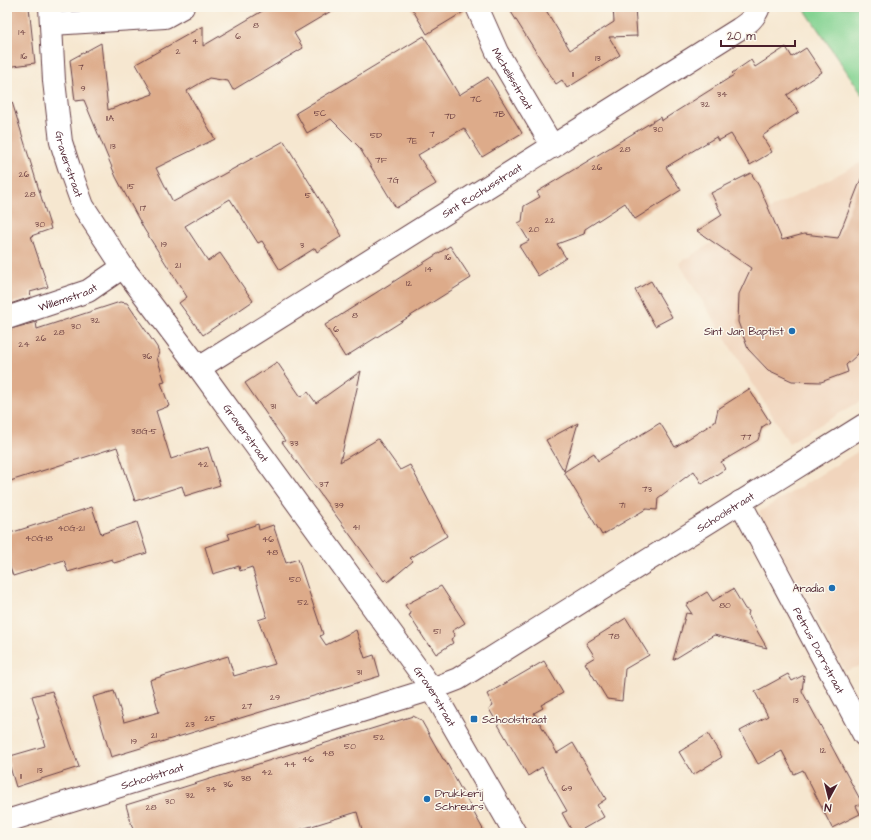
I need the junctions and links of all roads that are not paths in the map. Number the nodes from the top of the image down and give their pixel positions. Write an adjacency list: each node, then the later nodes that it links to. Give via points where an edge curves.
1 (184, 7): 4 (street, via 165,17)
2 (477, 7): 5 (street, Michelisstraat, via 497,52)
3 (759, 7): 5 (street, Sint Rochusstraat, via 751,21)
4 (51, 16): 6 (street, Graverstraat, via 54,81 61,142 84,206)
5 (553, 147): 8 (street, Sint Rochusstraat)
6 (123, 267): 7 (street, Willemstraat, via 88,291); 8 (street, Graverstraat)
7 (7, 318)
8 (199, 368): 11 (street, Graverstraat)
9 (864, 425): 10 (street, Schoolstraat)
10 (740, 502): 11 (street, Schoolstraat, via 458,679); 12 (street, Petrus Dorrstraat)
11 (432, 689): 13 (street, Schoolstraat); 14 (street, Graverstraat)
12 (864, 735)
13 (7, 821)
14 (515, 833)

